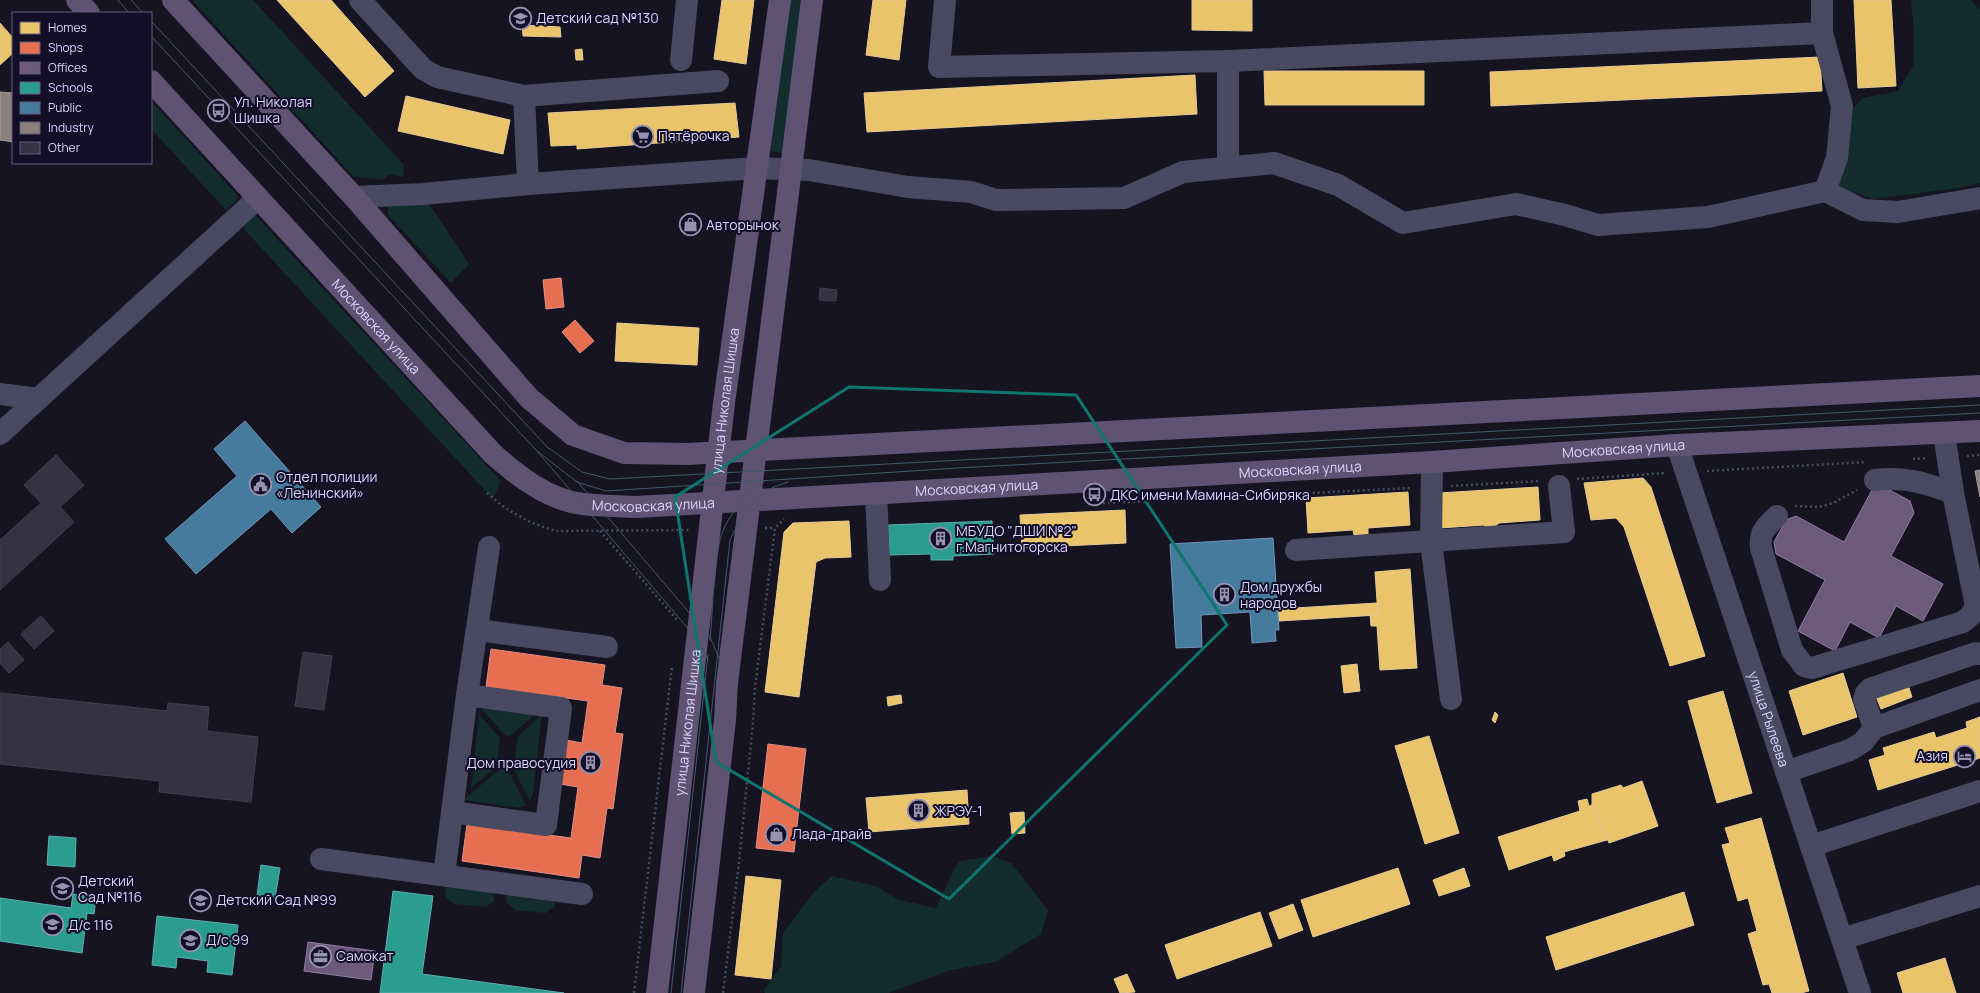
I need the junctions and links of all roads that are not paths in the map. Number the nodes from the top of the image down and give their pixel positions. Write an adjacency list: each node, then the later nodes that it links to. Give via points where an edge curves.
1 (77, 0): 9 (main road)
2 (173, 0): 21 (main road)
3 (360, 0): 15 (street, via 423,68 437,77)
4 (687, 0): 11 (street)
5 (780, 0): 17 (main road, улица Николая Шишка)
6 (812, 0): 18 (main road)
7 (945, 0): 12 (street, via 939,67)
8 (1822, 0): 10 (street)
9 (88, 12)
10 (1822, 33): 12 (street); 20 (street, via 1842,106 1837,158)
11 (681, 60)
12 (1228, 61): 16 (street)
13 (718, 81): 15 (street)
14 (152, 82): 22 (main road, Московская улица)
15 (524, 96): 19 (street)
16 (1228, 167): 18 (street, via 1183,172 1124,198 996,200 971,192 908,187); 20 (street, via 1274,163 1338,185 1403,222 1516,204 1598,225 1656,222 1708,217)
17 (757, 168): 18 (street); 19 (street); 32 (main road, улица Николая Шишка)
18 (792, 168): 31 (main road)
19 (528, 184): 21 (street, via 423,194)
20 (1825, 191): 23 (street, via 1863,210 1898,212)
21 (354, 197): 32 (main road, via 529,398 573,435 624,453)
22 (258, 198): 26 (street); 39 (main road, Московская улица, via 493,454 518,476 546,493 582,504 636,507)
23 (1980, 198)
24 (1980, 386): 31 (main road)
25 (0, 394): 26 (street)
26 (38, 399): 29 (street)
27 (1980, 431): 28 (main road, Московская улица)
28 (1944, 433): 30 (main road, Московская улица); 37 (street)
29 (0, 434)
30 (1677, 445): 33 (main road, Московская улица); 52 (street, улица Рылеева)
31 (755, 450): 32 (main road); 38 (main road)
32 (718, 452): 39 (main road, улица Николая Шишка)
33 (1432, 462): 36 (main road, Московская улица); 41 (street)
34 (1872, 471): 37 (street, via 1919,481)
35 (1559, 482): 41 (street, via 1564,532)
36 (876, 493): 38 (main road, Московская улица); 44 (street)
37 (1953, 493): 40 (street, via 1976,606 1972,615 1964,622 1812,668 1804,666 1792,650 1761,548 1760,537 1766,526)
38 (749, 500): 39 (main road, Московская улица); 62 (main road)
39 (712, 503): 61 (main road, улица Николая Шишка)
40 (1777, 516)
41 (1430, 542): 43 (street); 50 (street)
42 (489, 547): 45 (street)
43 (1296, 550)
44 (880, 580)
45 (477, 630): 46 (street); 49 (street)
46 (608, 647)
47 (1980, 654): 51 (street, via 1976,653 1870,689 1864,699)
48 (1980, 690): 51 (street)
49 (467, 695): 54 (street); 54 (street, via 562,708 546,825)
50 (1451, 699)
51 (1874, 728): 52 (street, via 1863,742 1850,750)
52 (1786, 772): 55 (street, улица Рылеева)
53 (1980, 791): 55 (street)
54 (452, 812): 57 (street)
55 (1811, 846): 60 (street, улица Рылеева)
56 (321, 859): 57 (street)
57 (444, 874): 58 (street)
58 (582, 894)
59 (1980, 896): 60 (street)
60 (1842, 939): 63 (street, улица Рылеева)
61 (657, 993)
62 (694, 993)
63 (1860, 993)

